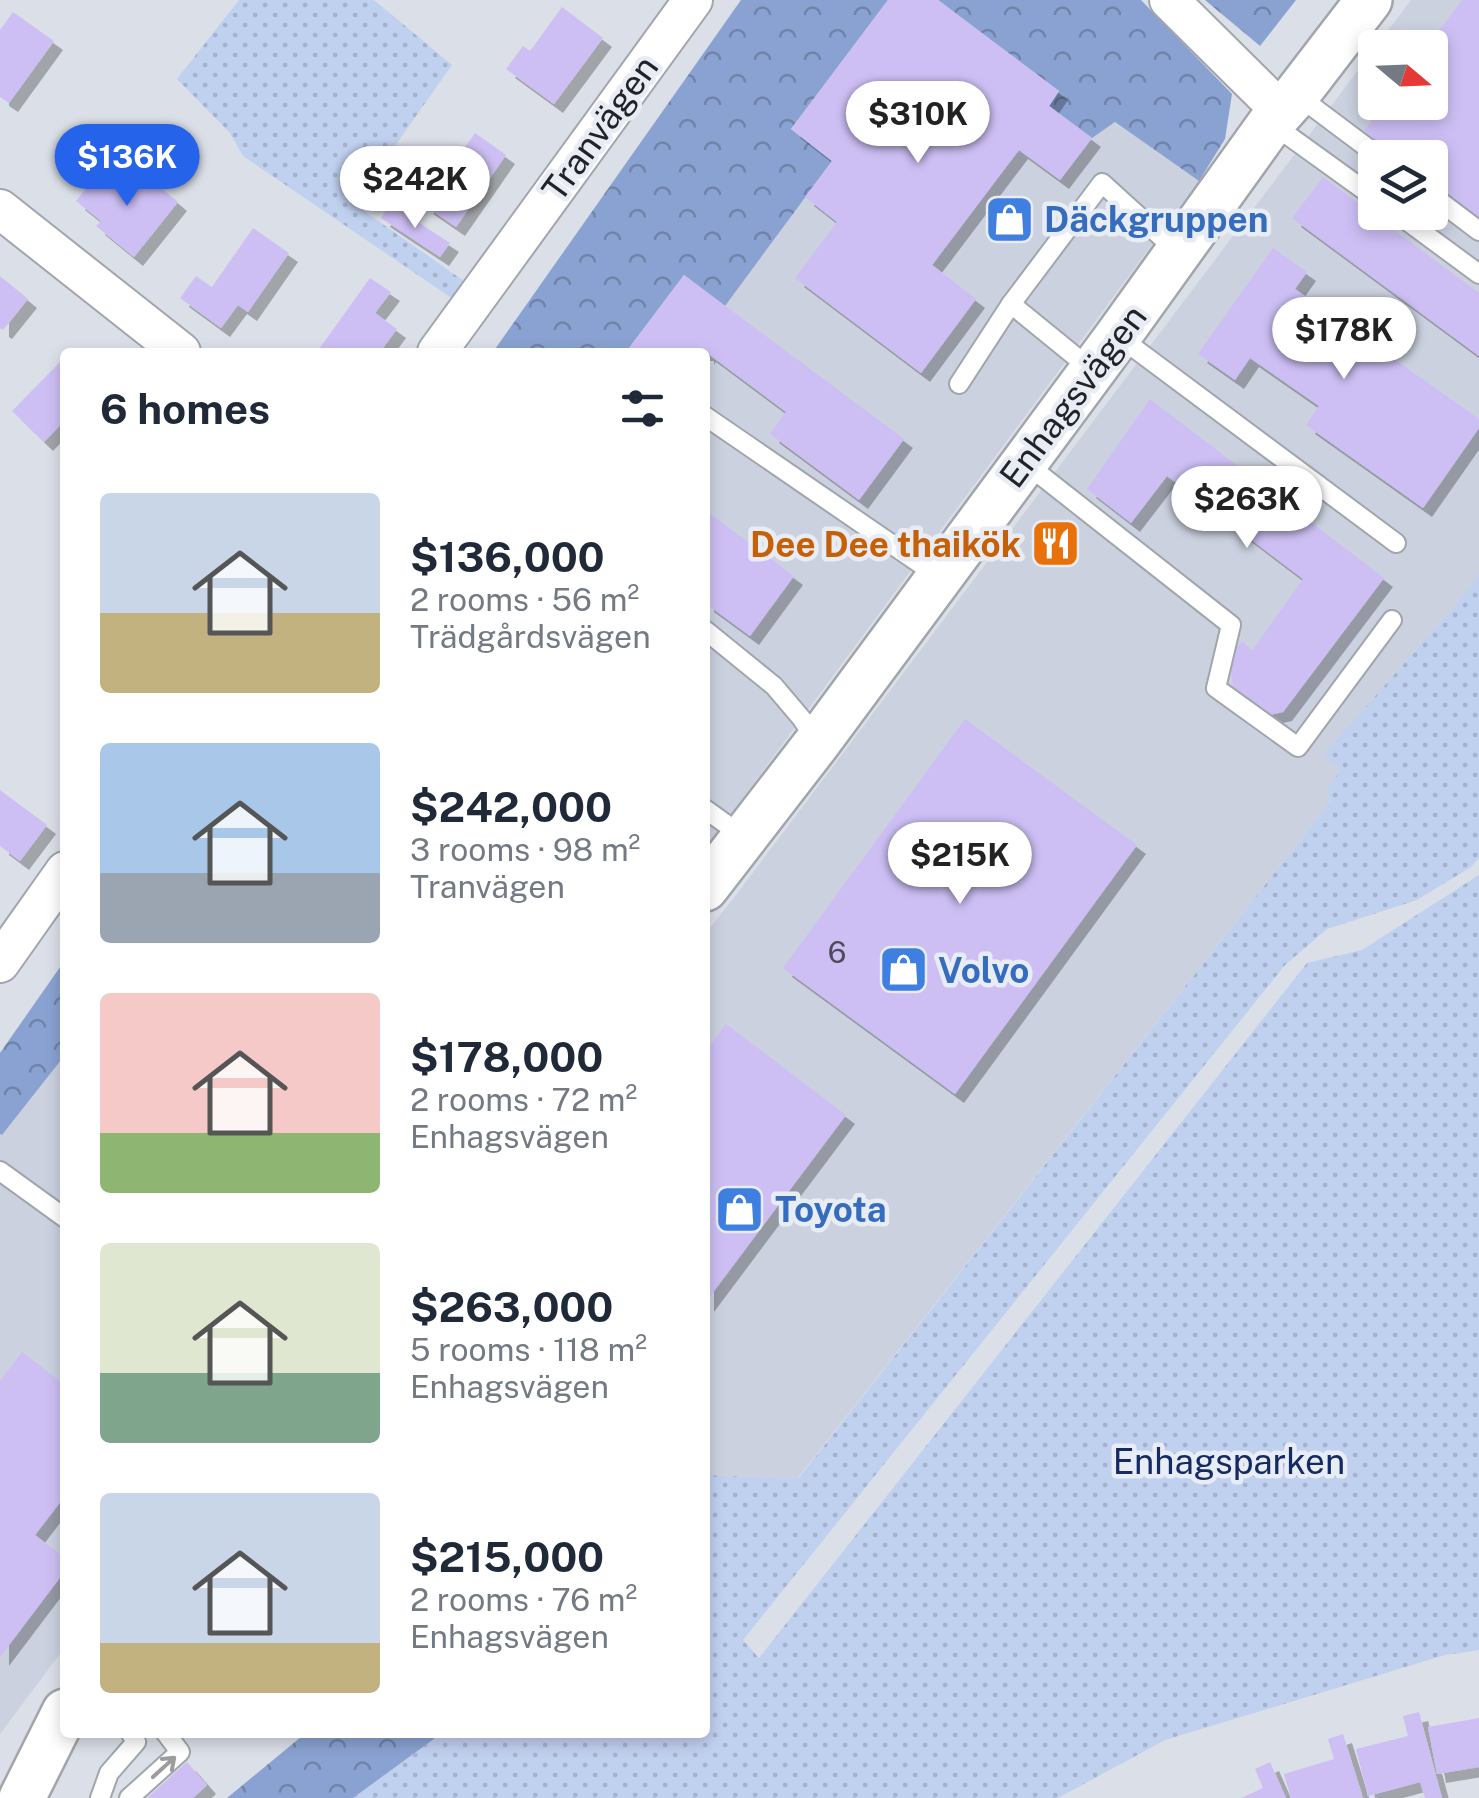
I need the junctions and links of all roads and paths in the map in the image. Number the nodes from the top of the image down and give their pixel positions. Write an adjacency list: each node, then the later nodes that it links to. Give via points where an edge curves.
1 (693, 0): 15 (street, Tranvägen)
2 (1168, 0): 4 (street)
3 (1369, 0): 4 (street, Enhagsvägen)
4 (1283, 110): 5 (lane); 6 (lane); 11 (street, Enhagsvägen)
5 (1358, 147)
6 (1358, 182)
7 (1448, 208): 10 (lane)
8 (0, 210): 14 (street)
9 (1419, 230): 12 (lane)
10 (1479, 231)
11 (1178, 252): 13 (lane, via 1102,183); 16 (street, Enhagsvägen)
12 (1479, 274)
13 (1011, 304): 16 (lane); 17 (lane)
14 (176, 348)
15 (440, 348)
16 (1105, 353): 19 (street, Enhagsvägen); 20 (lane)
17 (959, 384)
18 (710, 419): 21 (lane)
19 (1024, 462): 21 (street, Enhagsvägen); 22 (lane, via 1231,624 1216,688 1298,747)
20 (1396, 544)
21 (939, 577): 24 (street, Enhagsvägen)
22 (1392, 620)
23 (710, 634): 24 (lane, via 774,686)
24 (817, 743): 26 (street, Enhagsvägen)
25 (710, 812): 26 (lane)
26 (744, 837): 28 (street, Enhagsvägen)
27 (60, 879): 29 (street)
28 (710, 881)
29 (0, 963)
30 (0, 1171): 31 (lane)
31 (60, 1214)
32 (60, 1722): 35 (street)
33 (134, 1738): 36 (lane)
34 (170, 1738): 37 (lane, one-way to 34, via 180,1752)
35 (22, 1798)
36 (100, 1798)
37 (129, 1798)

